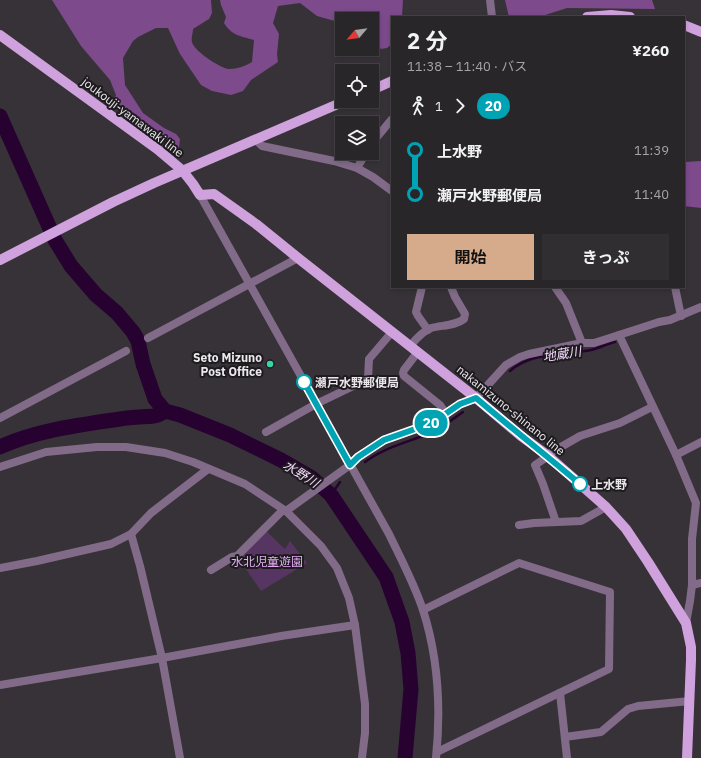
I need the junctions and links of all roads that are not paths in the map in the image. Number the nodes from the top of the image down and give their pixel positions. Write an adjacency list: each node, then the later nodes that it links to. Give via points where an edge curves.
1 (490, 0): 2 (street)
2 (492, 16)
3 (599, 16): 4 (main road)
4 (620, 16)
5 (685, 25): 6 (main road)
6 (701, 32)
7 (1, 36): 16 (main road, joukouji-yamawaki line, via 157,149)
8 (391, 81): 9 (main road)
9 (379, 87)
10 (335, 105): 13 (main road)
11 (391, 121): 12 (street)
12 (379, 135)
13 (256, 140): 15 (street, via 262,146); 16 (main road)
14 (362, 160): 15 (street)
15 (357, 168): 17 (street)
16 (182, 170): 18 (main road); 20 (main road, joukouji-yamawaki line)
17 (391, 189)
18 (200, 195): 19 (main road, nakamizuno-shinano line, via 214,194); 21 (street)
19 (298, 258): 21 (street); 29 (main road, nakamizuno-shinano line)
20 (0, 260)
21 (249, 284): 31 (street); 36 (street)
22 (422, 288): 28 (street, via 416,312)
23 (450, 288): 28 (street, via 465,314 464,319 458,323)
24 (556, 288): 32 (street, via 566,303)
25 (675, 288): 27 (street)
26 (701, 307): 27 (street)
27 (681, 316): 30 (street)
28 (428, 330): 33 (street, via 413,342)
29 (392, 332): 33 (main road, nakamizuno-shinano line); 36 (street, via 369,359 368,379)
30 (619, 335): 32 (street, via 594,343); 37 (street)
31 (148, 338)
32 (582, 343): 35 (street, via 520,357 506,365)
33 (413, 349): 35 (main road, nakamizuno-shinano line); 38 (street, via 404,376 440,405)
34 (126, 351): 39 (street)
35 (476, 398): 38 (street, via 460,404); 42 (main road, nakamizuno-shinano line)
36 (316, 404): 40 (street); 44 (street)
37 (652, 407): 42 (street, via 620,423 580,436); 43 (street)
38 (446, 414): 44 (street, via 432,423 384,440)
39 (0, 418)
40 (266, 432)
41 (701, 442): 43 (street)
42 (546, 455): 48 (main road, nakamizuno-shinano line); 50 (street, via 535,465)
43 (676, 455): 47 (street)
44 (350, 465): 49 (street); 57 (street, via 389,534)
45 (0, 467): 46 (street, via 46,452 126,446 165,453)
46 (208, 469): 49 (street, via 245,484); 52 (street, via 151,513)
47 (698, 502): 56 (street, via 692,539)
48 (606, 507): 50 (street, via 581,521); 58 (main road, nakamizuno-shinano line, via 626,529 644,555)
49 (287, 509): 54 (street, via 237,556); 59 (street, via 321,546 337,568 349,598)
50 (556, 522): 51 (street)
51 (518, 525)
52 (131, 534): 53 (street, via 111,544); 60 (street)
53 (0, 568)
54 (211, 570)
55 (701, 583): 56 (street)
56 (692, 585): 58 (street)
57 (423, 610): 62 (street, via 519,563 610,592 609,669); 65 (street, via 436,669)
58 (686, 623): 63 (main road, nakamizuno-shinano line, via 692,660)
59 (355, 625): 60 (street); 67 (street, via 365,704)
60 (162, 658): 61 (street); 66 (street)
61 (0, 685)
62 (560, 693): 64 (street); 65 (street)
63 (690, 701): 64 (street, via 638,706 628,709 601,732); 69 (main road, nakamizuno-shinano line)
64 (565, 737): 68 (street)
65 (436, 755)
66 (180, 758)
67 (362, 758)
68 (567, 758)
69 (687, 758)

